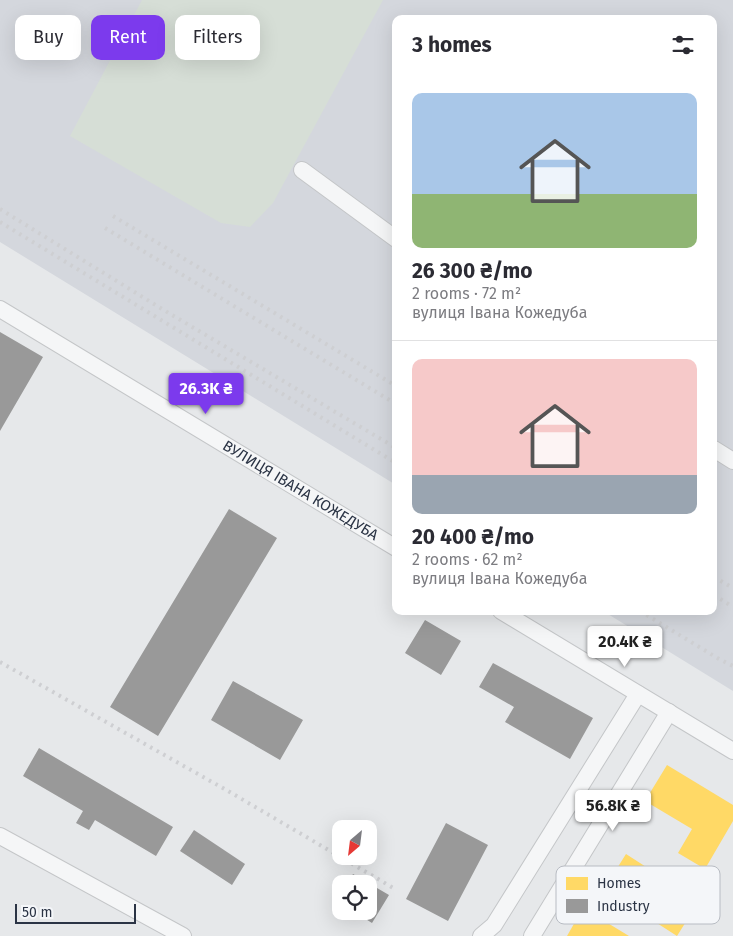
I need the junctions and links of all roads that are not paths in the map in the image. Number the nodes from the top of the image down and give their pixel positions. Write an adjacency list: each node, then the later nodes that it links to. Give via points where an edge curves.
1 (302, 170): 2 (street)
2 (392, 236)
3 (0, 309): 6 (street, ВУЛИЦЯ ІВАНА КОЖЕДУБА)
4 (717, 452): 5 (street)
5 (733, 461)
6 (392, 546)
7 (508, 615): 8 (street)
8 (638, 694): 9 (street); 15 (street, via 494,925)
9 (669, 712): 10 (street); 12 (street)
10 (733, 751)
11 (0, 836): 14 (street)
12 (575, 866)
13 (556, 897): 16 (street)
14 (183, 936)
15 (481, 936)
16 (532, 936)

